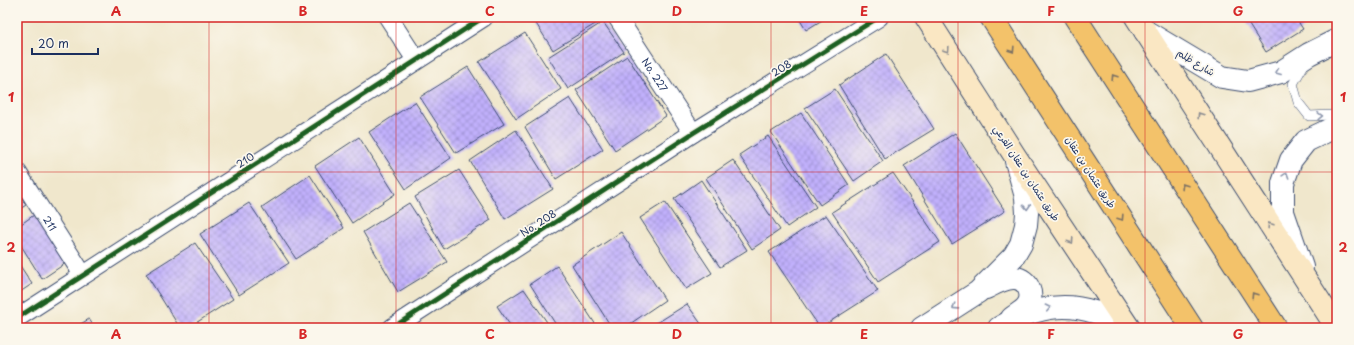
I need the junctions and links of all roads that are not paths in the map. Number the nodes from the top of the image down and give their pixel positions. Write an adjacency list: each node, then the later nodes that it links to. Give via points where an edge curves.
1 (388, 17): 11 (street)
2 (484, 17): 11 (street, 210)
3 (617, 17): 14 (street, No. 227)
4 (879, 17): 14 (street, 208)
5 (926, 17): 15 (main road, طريق عثمان بن عفان الفرعي, one-way to 15)
6 (991, 17): 25 (main road, طريق عثمان بن عفان, one-way to 25)
7 (1075, 17): 26 (main road, one-way to 7)
8 (1141, 24): 10 (street, شارع ظلم, one-way to 8, via 1281,72 1248,81 1222,77); 18 (main road, one-way to 8)
9 (1337, 40): 10 (street, شارع ظلم)
10 (1309, 54): 12 (lane, one-way to 12, via 1293,84 1298,102 1309,116)
11 (416, 60): 17 (street, 210)
12 (1337, 114)
13 (1337, 126): 18 (street, one-way to 13, via 1284,212 1283,183 1291,160 1306,141)
14 (693, 133): 22 (street, No. 208)
15 (1015, 156): 19 (street, one-way to 19, via 1026,197 1026,225 1021,244 1014,256); 24 (main road, طريق عثمان بن عفان الفرعي, one-way to 24)
16 (17, 172): 17 (street, 211)
17 (83, 275): 20 (street, 210)
18 (1306, 280): 27 (main road)
19 (978, 292): 21 (street, via 1007,279 1022,280 1028,285 1030,300 1026,307); 23 (street, one-way to 23)
20 (17, 318)
21 (1001, 327): 24 (street, one-way to 24, via 1039,310 1075,307 1112,318)
22 (392, 328)
23 (922, 328)
24 (1128, 328)
25 (1192, 328)
26 (1276, 328)
27 (1337, 328)

